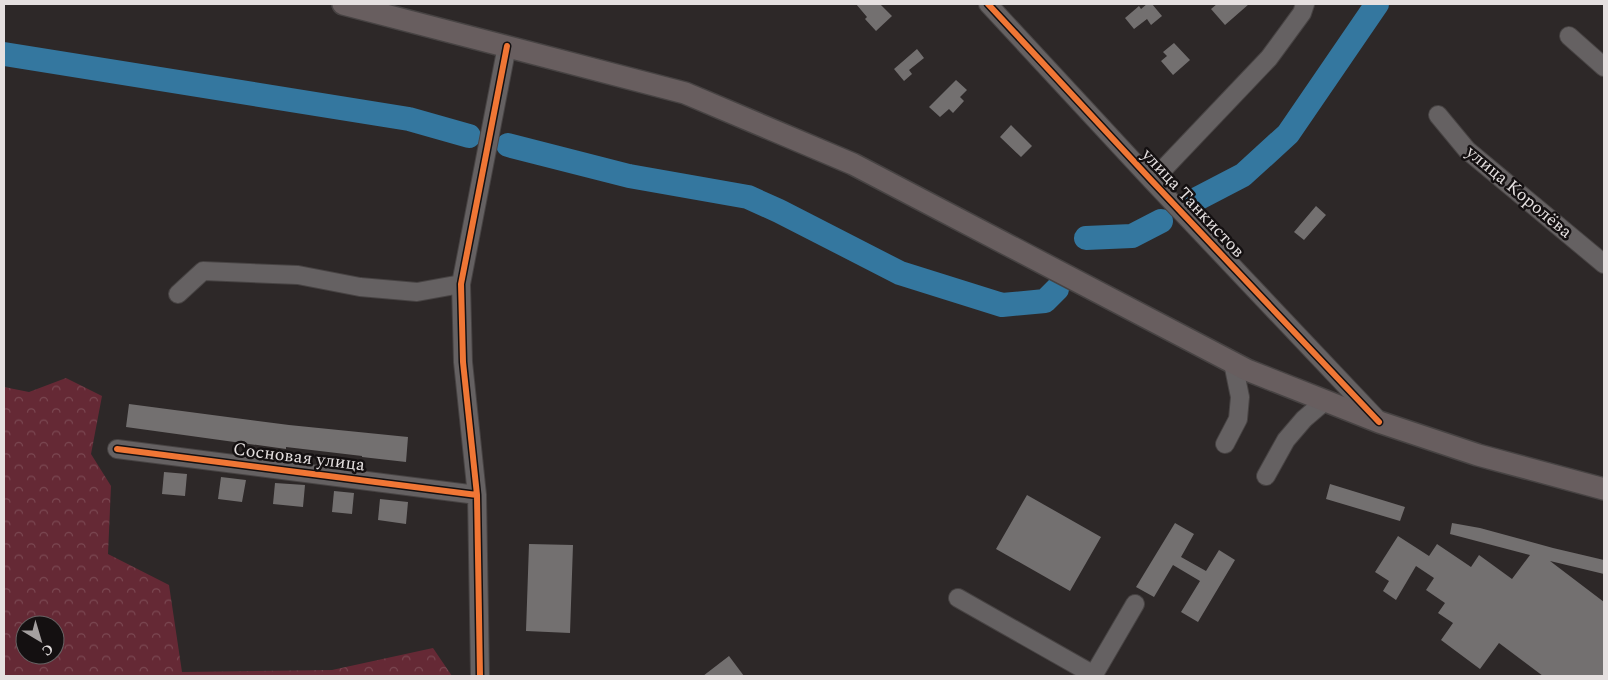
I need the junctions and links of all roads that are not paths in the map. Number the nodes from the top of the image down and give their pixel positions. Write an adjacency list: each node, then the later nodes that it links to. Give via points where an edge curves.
1 (343, 4): 5 (main road)
2 (988, 4): 8 (street, улица Танкистов)
3 (1305, 4): 8 (street, via 1269,58)
4 (1569, 36): 6 (street)
5 (507, 46): 10 (street); 12 (main road, via 685,93 853,164)
6 (1604, 67)
7 (1438, 115): 9 (street, улица Королёва, via 1466,150)
8 (1152, 181): 14 (street, улица Танкистов)
9 (1604, 264)
10 (461, 284): 11 (street, via 417,292 360,287 298,275 203,271); 19 (street, via 463,362)
11 (178, 294)
12 (1233, 363): 13 (main road); 15 (street, via 1240,397 1239,412)
13 (1325, 400): 14 (main road); 17 (street, via 1286,440)
14 (1379, 422): 18 (main road, via 1478,455)
15 (1225, 444)
16 (117, 449): 19 (street, Сосновая улица)
17 (1266, 476)
18 (1604, 489)
19 (477, 495): 22 (street)
20 (958, 598): 23 (street)
21 (1135, 604): 23 (street)
22 (480, 676)
23 (1093, 676)

